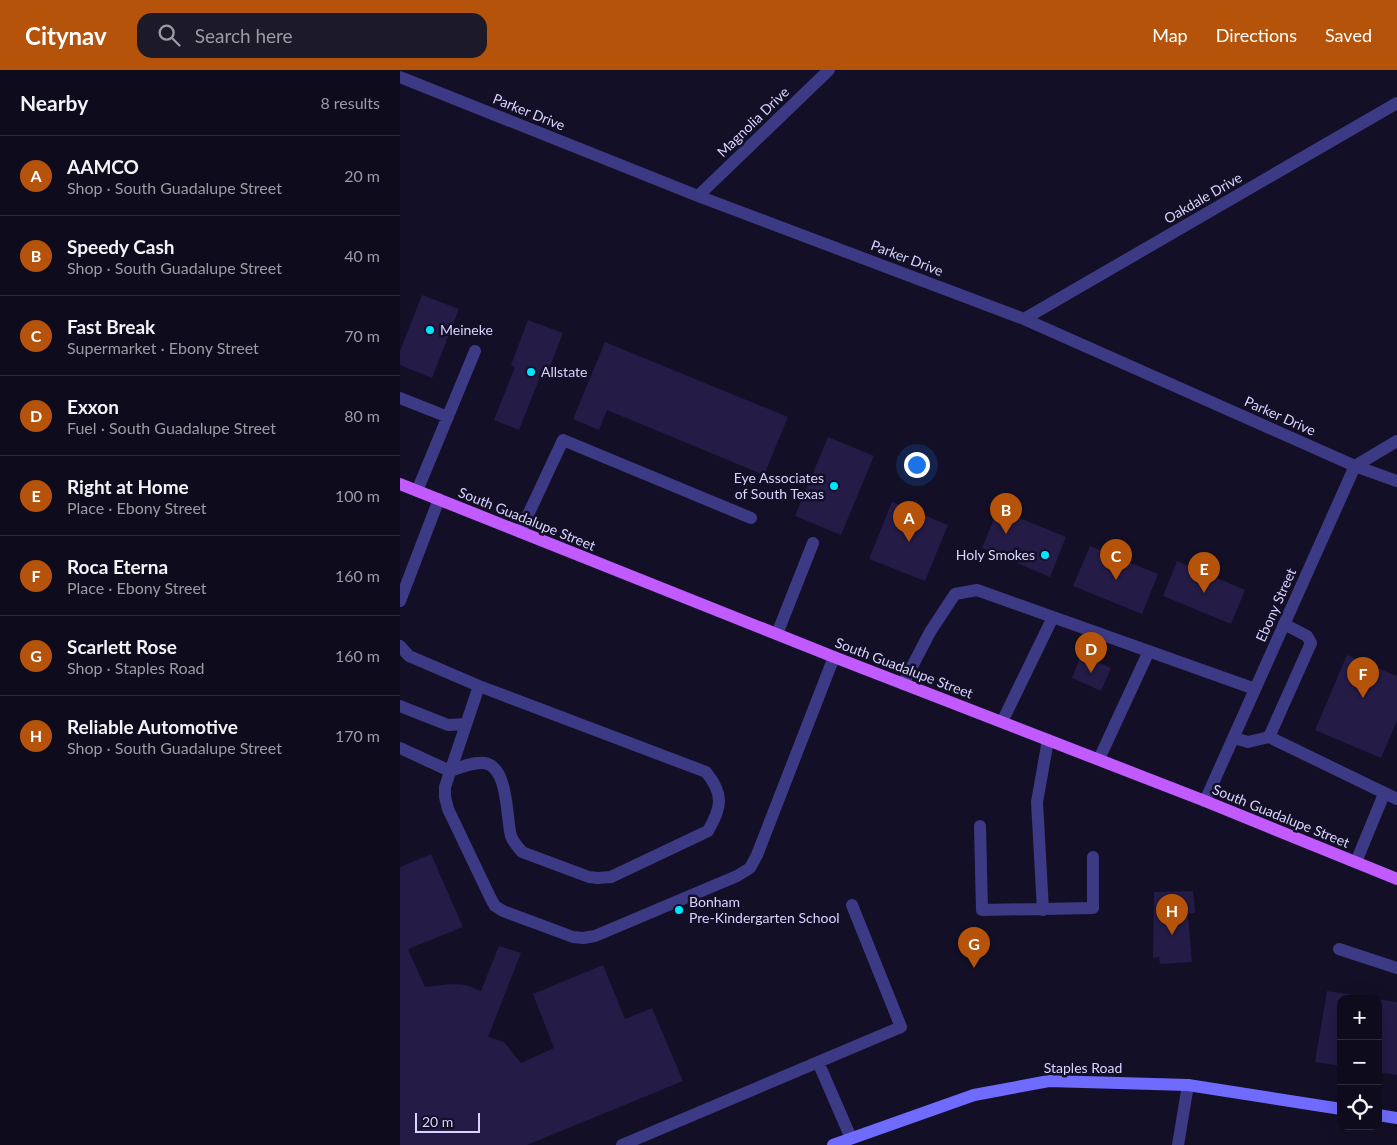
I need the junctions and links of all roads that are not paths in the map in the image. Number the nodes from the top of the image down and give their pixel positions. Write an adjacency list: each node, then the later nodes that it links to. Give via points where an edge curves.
1 (830, 70): 4 (street, Magnolia Drive)
2 (400, 77): 4 (street, Parker Drive)
3 (1397, 103): 5 (street, Oakdale Drive)
4 (698, 196): 5 (street, Parker Drive)
5 (1024, 319): 10 (street, Parker Drive)
6 (475, 351): 8 (street)
7 (400, 398): 8 (street)
8 (448, 417): 13 (street)
9 (1397, 441): 10 (street)
10 (1355, 466): 11 (street, Parker Drive); 20 (street, Ebony Street)
11 (1397, 481)
12 (400, 484): 13 (main road, South Guadalupe Street)
13 (417, 491): 14 (main road, South Guadalupe Street)
14 (439, 499): 16 (main road, South Guadalupe Street); 18 (street)
15 (751, 518): 16 (street, via 563,440)
16 (520, 532): 21 (main road, South Guadalupe Street)
17 (814, 543): 21 (street)
18 (400, 601)
19 (1053, 617): 23 (street); 25 (street, via 976,590 955,594 930,632); 29 (street)
20 (1284, 624): 27 (street, Ebony Street); 31 (street, via 1307,636 1311,643)
21 (778, 634): 24 (main road, South Guadalupe Street)
22 (400, 646): 26 (street, via 409,656)
23 (1150, 651): 27 (street); 35 (street)
24 (834, 657): 25 (main road, South Guadalupe Street); 36 (street, via 750,868 738,876 595,936 573,937 495,906 448,809 445,787)
25 (903, 684): 29 (main road, South Guadalupe Street)
26 (479, 686): 30 (street); 36 (street, via 706,772 714,782 720,800 717,816 708,831 629,869 611,877 589,877 522,852 511,836 502,783 498,771 492,766 469,764)
27 (1255, 689): 32 (street, Ebony Street)
28 (400, 706): 30 (street, via 448,725)
29 (1002, 722): 33 (main road, South Guadalupe Street)
30 (466, 724): 36 (street)
31 (1270, 737): 32 (street, via 1248,742); 37 (street)
32 (1234, 738): 39 (street, Ebony Street)
33 (1048, 740): 35 (main road, South Guadalupe Street); 45 (street, via 1037,802)
34 (400, 748): 36 (street)
35 (1099, 760): 39 (main road, South Guadalupe Street)
36 (450, 771)
37 (1384, 794): 38 (street); 42 (street)
38 (1397, 800)
39 (1205, 801): 42 (main road, South Guadalupe Street)
40 (980, 826): 45 (street, via 982,910)
41 (1093, 858): 45 (street, via 1093,908)
42 (1356, 862): 43 (main road, South Guadalupe Street)
43 (1397, 878)
44 (852, 905): 48 (street, via 901,1027)
45 (1043, 910)
46 (1338, 949): 47 (street)
47 (1397, 968)
48 (818, 1062): 53 (street); 54 (street)
49 (1188, 1085): 50 (main road, Staples Road); 53 (main road, Staples Road, via 1049,1081 974,1095); 56 (street)
50 (1337, 1108)
51 (1382, 1116): 52 (main road)
52 (1397, 1118)
53 (851, 1138): 55 (main road, Staples Road)
54 (622, 1145)
55 (833, 1145)
56 (1178, 1145)

